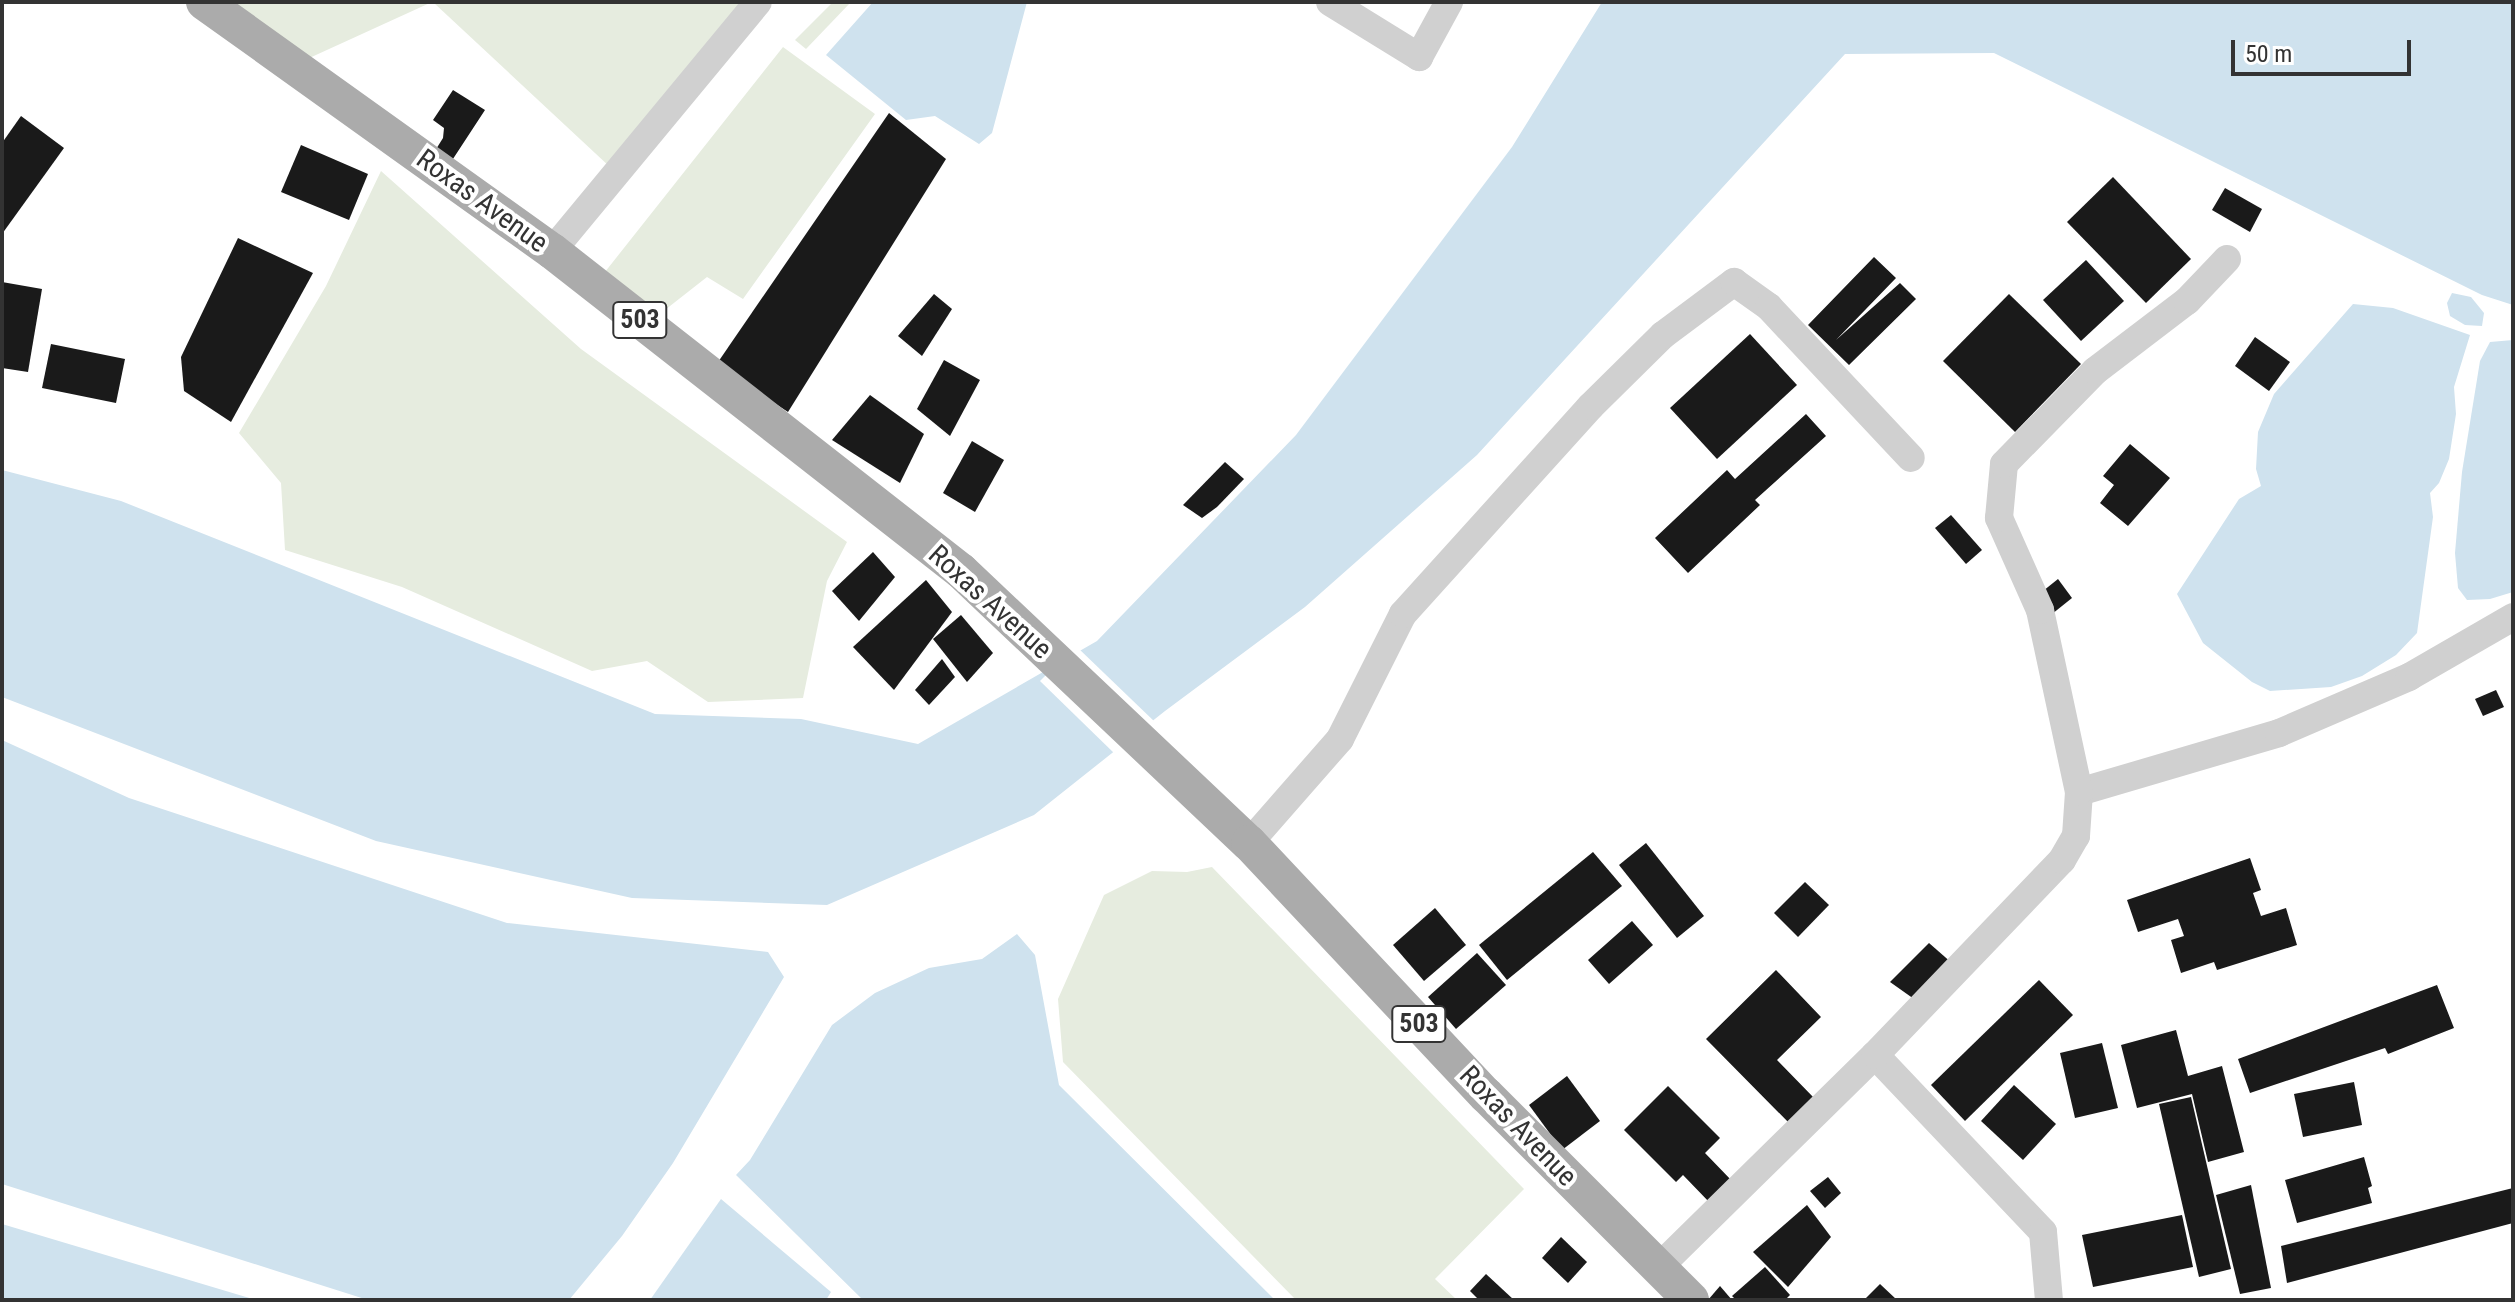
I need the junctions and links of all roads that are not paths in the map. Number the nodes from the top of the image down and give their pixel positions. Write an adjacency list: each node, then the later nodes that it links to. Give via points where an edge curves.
1 (204, 2): 5 (main road, Roxas Avenue / 503)
2 (758, 2): 5 (street)
3 (1330, 2): 4 (street, via 1419,57)
4 (1449, 2)
5 (552, 251): 10 (main road, Roxas Avenue / 503, via 961,571)
6 (2227, 259): 9 (street, via 2187,301 2095,371 2004,464 1999,518 2040,610)
7 (1911, 458): 10 (street, via 1769,307 1734,282 1663,335 1591,406 1403,614 1340,739)
8 (2513, 617): 9 (street, via 2409,677 2279,733)
9 (2079, 792): 11 (street, via 2076,836 2062,860)
10 (1249, 843): 12 (main road, Roxas Avenue / 503)
11 (1875, 1055): 12 (street); 14 (street, via 2043,1232)
12 (1658, 1268): 13 (main road, Roxas Avenue / 503)
13 (1691, 1300)
14 (2049, 1300)

